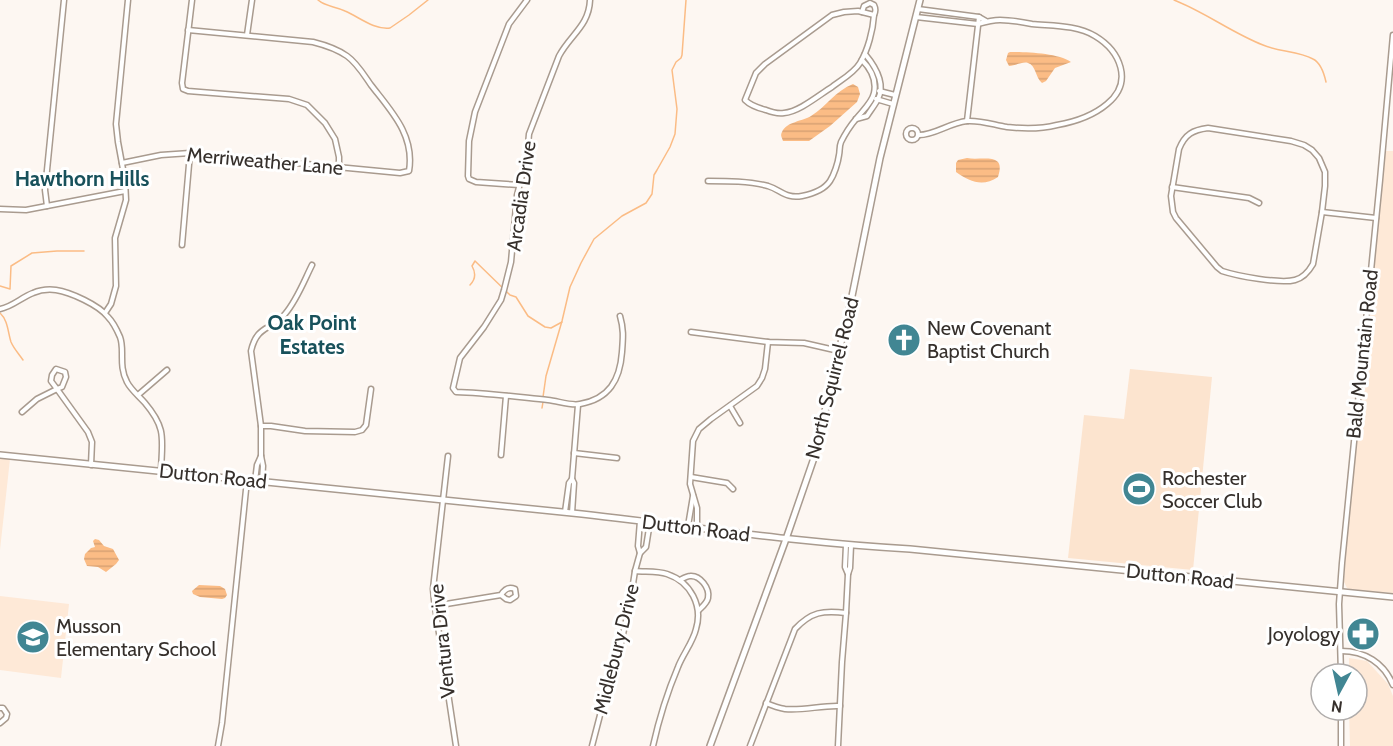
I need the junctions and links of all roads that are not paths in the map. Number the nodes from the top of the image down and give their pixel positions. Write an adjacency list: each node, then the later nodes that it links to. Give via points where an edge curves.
1 (64, 0): 36 (street, via 45,190)
2 (128, 0): 29 (street, via 116,118)
3 (192, 0): 17 (street)
4 (252, 0): 18 (street)
5 (527, 0): 32 (street, via 509,24 475,112 468,176 476,182)
6 (590, 0): 32 (street, Arcadia Drive, via 586,19 563,48 531,126)
7 (920, 0): 8 (street, North Squirrel Road)
8 (918, 9): 10 (street); 12 (street, North Squirrel Road)
9 (862, 12): 11 (street); 11 (street, via 870,3 876,8); 21 (street, via 832,15 765,64 756,73 746,100 774,113 795,110 847,76)
10 (949, 14): 13 (street); 14 (street)
11 (874, 15): 20 (street)
12 (916, 16): 14 (street); 23 (street, North Squirrel Road)
13 (979, 17): 15 (street); 16 (street)
14 (948, 20): 16 (street)
15 (987, 21): 16 (street); 26 (street, via 1005,20 1089,33 1116,56 1121,80 1107,104 1067,123 1030,128)
16 (978, 24): 26 (street)
17 (188, 30): 18 (street); 30 (street, via 183,89 290,99 307,105 335,139)
18 (248, 35): 30 (street, Merriweather Lane, via 320,43 338,51 352,60 398,119 410,153 408,171)
19 (1393, 35): 39 (street, Bald Mountain Road)
20 (865, 54): 21 (street); 22 (street, via 875,66 881,84)
21 (862, 60): 22 (street, via 871,69)
22 (877, 91): 23 (street); 24 (street)
23 (895, 95): 25 (street, North Squirrel Road)
24 (875, 99): 25 (street); 31 (street, via 867,116 855,119 840,144 831,178 819,191 800,197 758,184)
25 (893, 104): 47 (street, North Squirrel Road)
26 (967, 121): 27 (street)
27 (919, 135)
28 (190, 153): 29 (street, Merriweather Lane); 30 (street, Merriweather Lane); 40 (street)
29 (122, 163): 34 (street)
30 (339, 167)
31 (708, 181)
32 (519, 185): 52 (street, Arcadia Drive, via 511,262 501,300 460,358 453,388 456,392)
33 (1172, 187): 35 (street, via 1249,198); 38 (street, via 1179,149 1192,131 1219,129 1291,141 1312,150 1322,164 1326,180); 38 (street, via 1176,218 1217,267 1229,273 1275,281 1302,277 1313,264)
34 (126, 191): 36 (street); 43 (street, via 115,238 116,286)
35 (1259, 203)
36 (47, 206): 37 (street)
37 (0, 209)
38 (1322, 212): 39 (street)
39 (1376, 218): 87 (street, Bald Mountain Road)
40 (182, 245)
41 (312, 265): 57 (street, via 286,313 253,342)
42 (0, 309): 43 (street, via 33,293 50,290 65,292)
43 (105, 313): 51 (street, via 121,340 127,383)
44 (620, 316): 53 (street, via 623,344 616,381 597,400)
45 (691, 332): 46 (street)
46 (768, 342): 47 (street, via 804,343); 54 (street, via 762,378)
47 (839, 351): 82 (street, North Squirrel Road, via 814,458)
48 (167, 370): 51 (street)
49 (57, 389): 49 (street, via 66,377 65,372 56,369 51,381); 55 (street); 64 (street, via 88,432)
50 (371, 390): 57 (street, via 362,430 305,431)
51 (138, 396): 67 (street, via 161,427)
52 (506, 396): 53 (street); 59 (street)
53 (578, 405): 58 (street)
54 (730, 406): 56 (street); 68 (street, via 699,429 693,441)
55 (22, 412)
56 (740, 423)
57 (261, 426): 61 (street)
58 (574, 453): 63 (street); 69 (street)
59 (501, 454)
60 (0, 455): 64 (street, Dutton Road)
61 (261, 456): 65 (street); 66 (street)
62 (448, 456): 75 (street, Ventura Drive)
63 (616, 458)
64 (92, 465): 67 (street, Dutton Road)
65 (257, 465): 66 (street); 71 (street)
66 (263, 466): 72 (street)
67 (161, 471): 70 (street, Dutton Road)
68 (691, 477): 73 (street, via 728,483); 74 (street)
69 (572, 479): 76 (street, via 568,483); 77 (street)
70 (247, 480): 71 (street, Dutton Road); 101 (street)
71 (255, 481): 72 (street, Dutton Road)
72 (262, 481): 75 (street, Dutton Road)
73 (733, 489)
74 (693, 496): 80 (street); 81 (street)
75 (444, 500): 76 (street, Dutton Road); 90 (street, Ventura Drive)
76 (565, 512): 77 (street, Dutton Road)
77 (572, 513): 78 (street, Dutton Road)
78 (640, 520): 79 (street, Dutton Road); 84 (street, Midlebury Drive)
79 (650, 522): 80 (street, Dutton Road); 84 (street, Midlebury Drive, via 646,547)
80 (688, 526): 81 (street, Dutton Road)
81 (697, 527): 82 (street, Dutton Road)
82 (786, 539): 83 (street, Dutton Road); 105 (street, North Squirrel Road)
83 (849, 545): 87 (street, Dutton Road); 92 (street)
84 (640, 553): 85 (street, Midlebury Drive)
85 (635, 571): 86 (street, via 666,574); 103 (street, Midlebury Drive, via 619,652)
86 (680, 580): 91 (street, via 692,592); 91 (street, via 695,577 707,588 708,598)
87 (1340, 592): 89 (street, Dutton Road); 93 (street, Bald Mountain Road)
88 (501, 596): 90 (street)
89 (1393, 597)
90 (434, 606): 102 (street, Ventura Drive)
91 (699, 610): 104 (street, via 696,630 661,711)
92 (846, 613): 96 (street, via 824,611 807,618 795,629); 97 (street)
93 (1341, 651): 94 (street, Bald Mountain Road); 95 (street, via 1372,659)
94 (1341, 662)
95 (1393, 685)
96 (766, 703): 97 (street, via 789,709); 106 (street)
97 (840, 706): 107 (street)
98 (0, 708): 100 (street, via 7,714)
99 (1341, 722): 108 (street)
100 (0, 723)
101 (218, 746)
102 (456, 746)
103 (592, 746)
104 (653, 746)
105 (710, 746)
106 (750, 746)
107 (838, 746)
108 (1341, 746)

